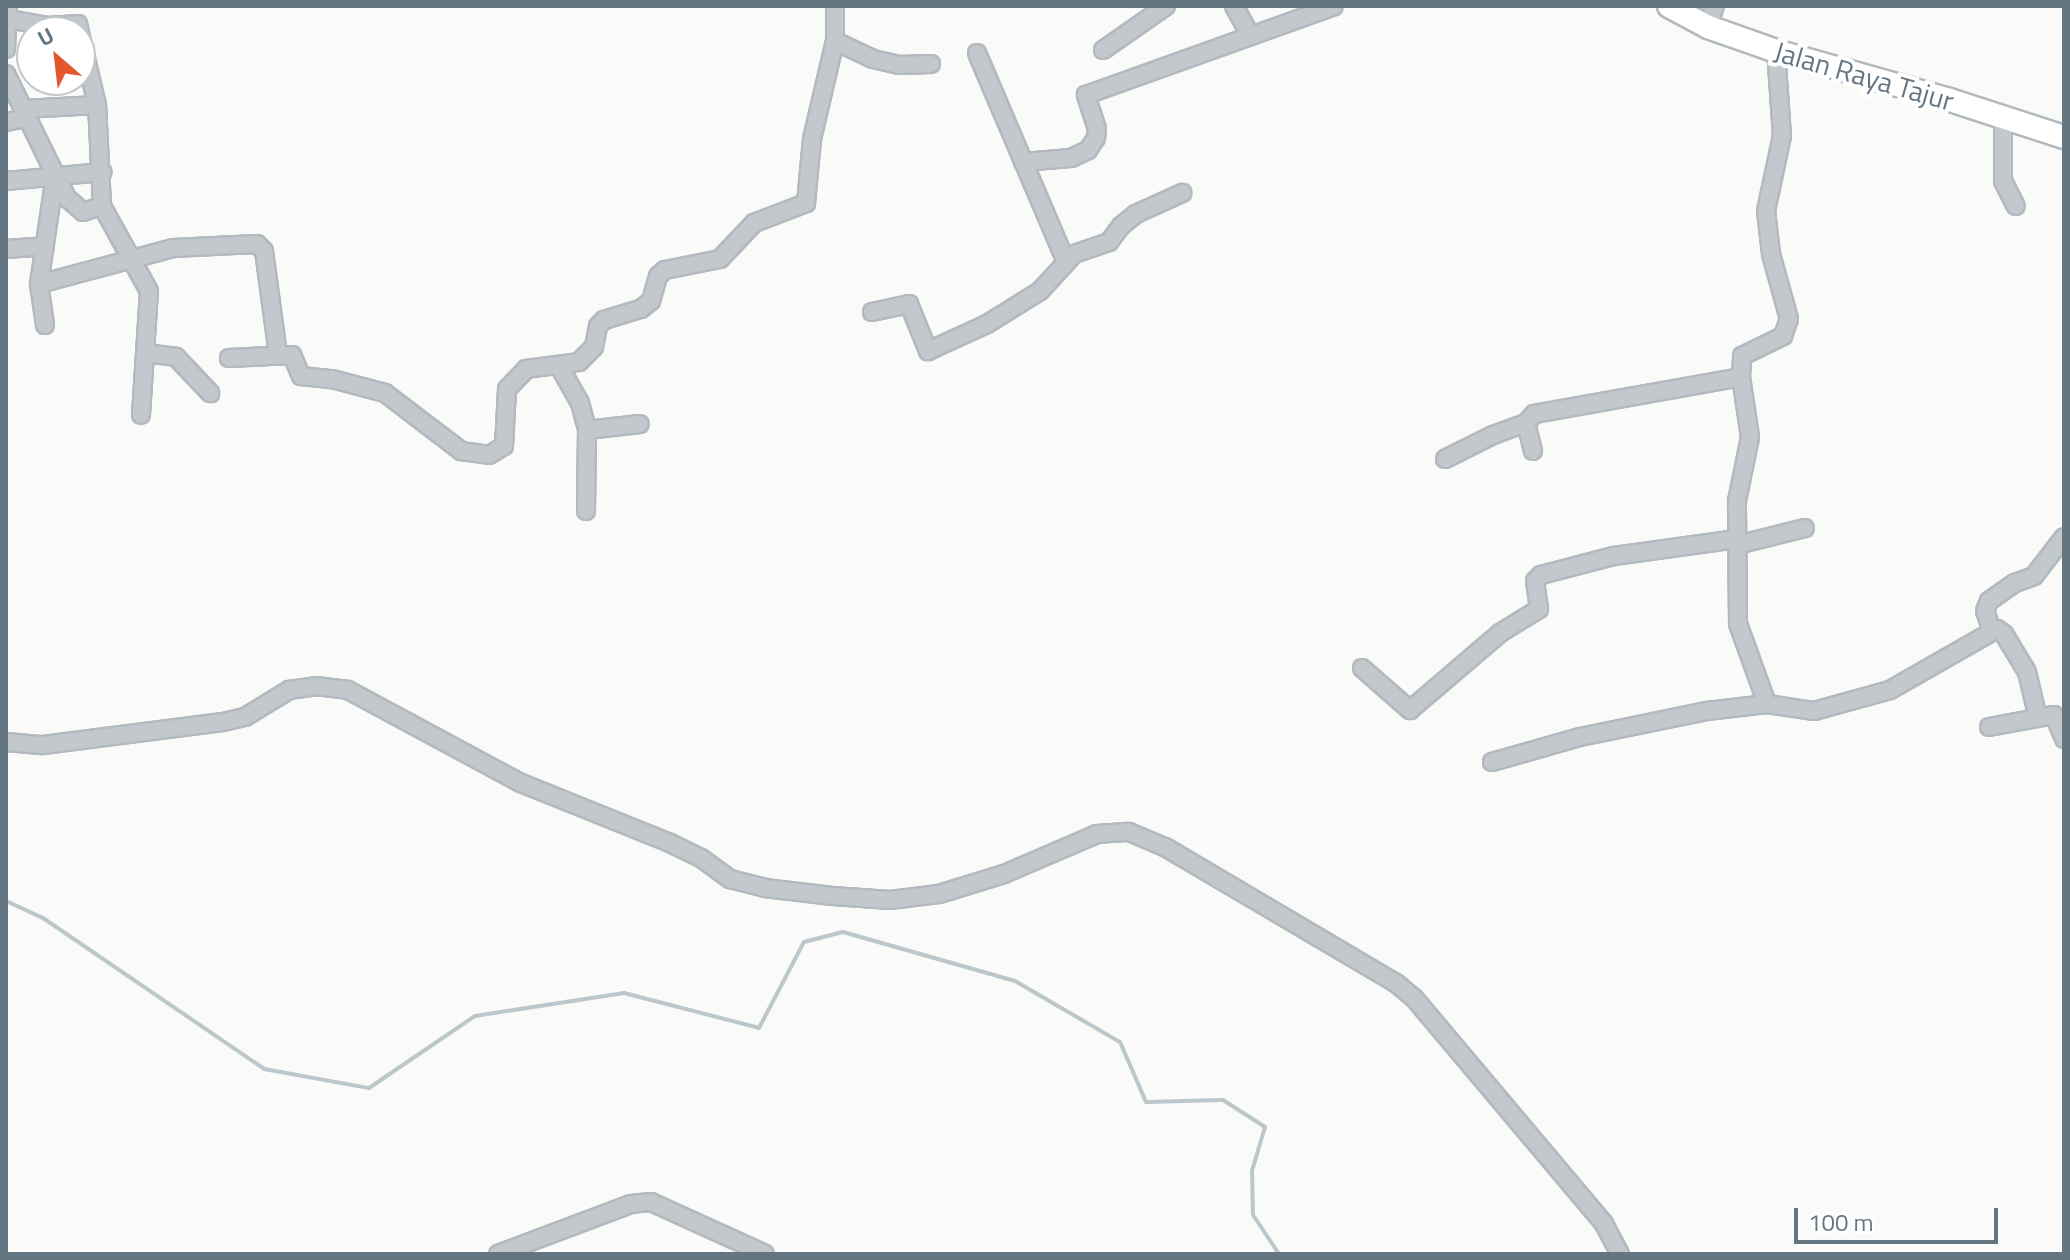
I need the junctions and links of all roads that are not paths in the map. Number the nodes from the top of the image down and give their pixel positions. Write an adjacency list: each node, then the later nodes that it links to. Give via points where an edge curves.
1 (835, 6): 9 (street)
2 (1166, 6): 11 (street)
3 (1234, 6): 8 (street)
4 (1334, 6): 8 (street)
5 (1669, 6): 7 (main road, Jalan Raya Tajur)
6 (8, 13): 10 (street)
7 (1711, 16): 12 (main road, Jalan Raya Tajur)
8 (1250, 35): 22 (street, via 1086,95 1097,129 1088,150 1071,158)
9 (835, 41): 14 (street, via 873,59); 39 (street, via 812,139 806,203 754,223 720,259 665,270 647,305 604,320 588,355)
10 (6, 49)
11 (1103, 50)
12 (1776, 51): 19 (main road, Jalan Raya Tajur); 40 (street, via 1782,136 1766,211 1771,254 1789,319 1783,336 1742,356)
13 (977, 53): 22 (street)
14 (931, 64)
15 (6, 74): 18 (street)
16 (95, 96): 17 (street)
17 (97, 105): 18 (street); 23 (street)
18 (25, 113): 20 (street); 24 (street)
19 (2003, 116): 21 (main road, Jalan Raya Tajur); 28 (street, via 2003,181)
20 (6, 122)
21 (2064, 137)
22 (1023, 162): 32 (street)
23 (103, 172): 24 (street); 27 (street)
24 (55, 176): 25 (street); 27 (street, via 73,206 83,212); 29 (street)
25 (6, 181)
26 (1182, 193): 32 (street, via 1136,214 1109,242)
27 (102, 206): 31 (street)
28 (2016, 206)
29 (45, 246): 30 (street); 33 (street)
30 (6, 249)
31 (129, 258): 33 (street); 36 (street, via 149,291); 37 (street, via 173,248 260,245)
32 (1066, 262): 34 (street, via 1040,291 987,324 928,351 909,304)
33 (39, 284): 35 (street)
34 (872, 312)
35 (45, 325)
36 (145, 353): 41 (street, via 176,357); 42 (street)
37 (278, 355): 38 (street); 39 (street, via 295,356 303,376 385,393 461,451 489,455 504,446 512,381 526,369)
38 (229, 358)
39 (559, 366): 45 (street, via 580,403)
40 (1741, 377): 43 (street, via 1571,406 1534,414); 51 (street, via 1750,437 1739,483)
41 (210, 393)
42 (141, 415)
43 (1526, 423): 46 (street); 47 (street)
44 (640, 424): 45 (street)
45 (587, 430): 48 (street)
46 (1533, 451)
47 (1445, 459)
48 (586, 511)
49 (1805, 528): 51 (street)
50 (2064, 537): 52 (street, via 2034,576 1989,601 1985,611)
51 (1737, 542): 53 (street, via 1614,556 1537,577 1539,609 1500,633 1410,710); 54 (street, via 1738,624)
52 (1992, 631): 54 (street, via 1890,690 1814,711); 55 (street, via 2004,634 2027,672)
53 (1362, 668)
54 (1767, 704): 59 (street, via 1580,737)
55 (2038, 718): 56 (street); 57 (street, via 2054,715)
56 (1989, 727)
57 (2063, 732)
58 (6, 742): 62 (street, via 43,745 223,722 245,717 289,690 348,690 521,783 670,843 730,879 833,896 890,900 939,894 1004,874 1097,834 1129,832 1165,847 1414,998 1604,1224)
59 (1492, 762)
60 (498, 1254): 61 (street, via 631,1204 651,1202)
61 (765, 1254)
62 (1620, 1254)

